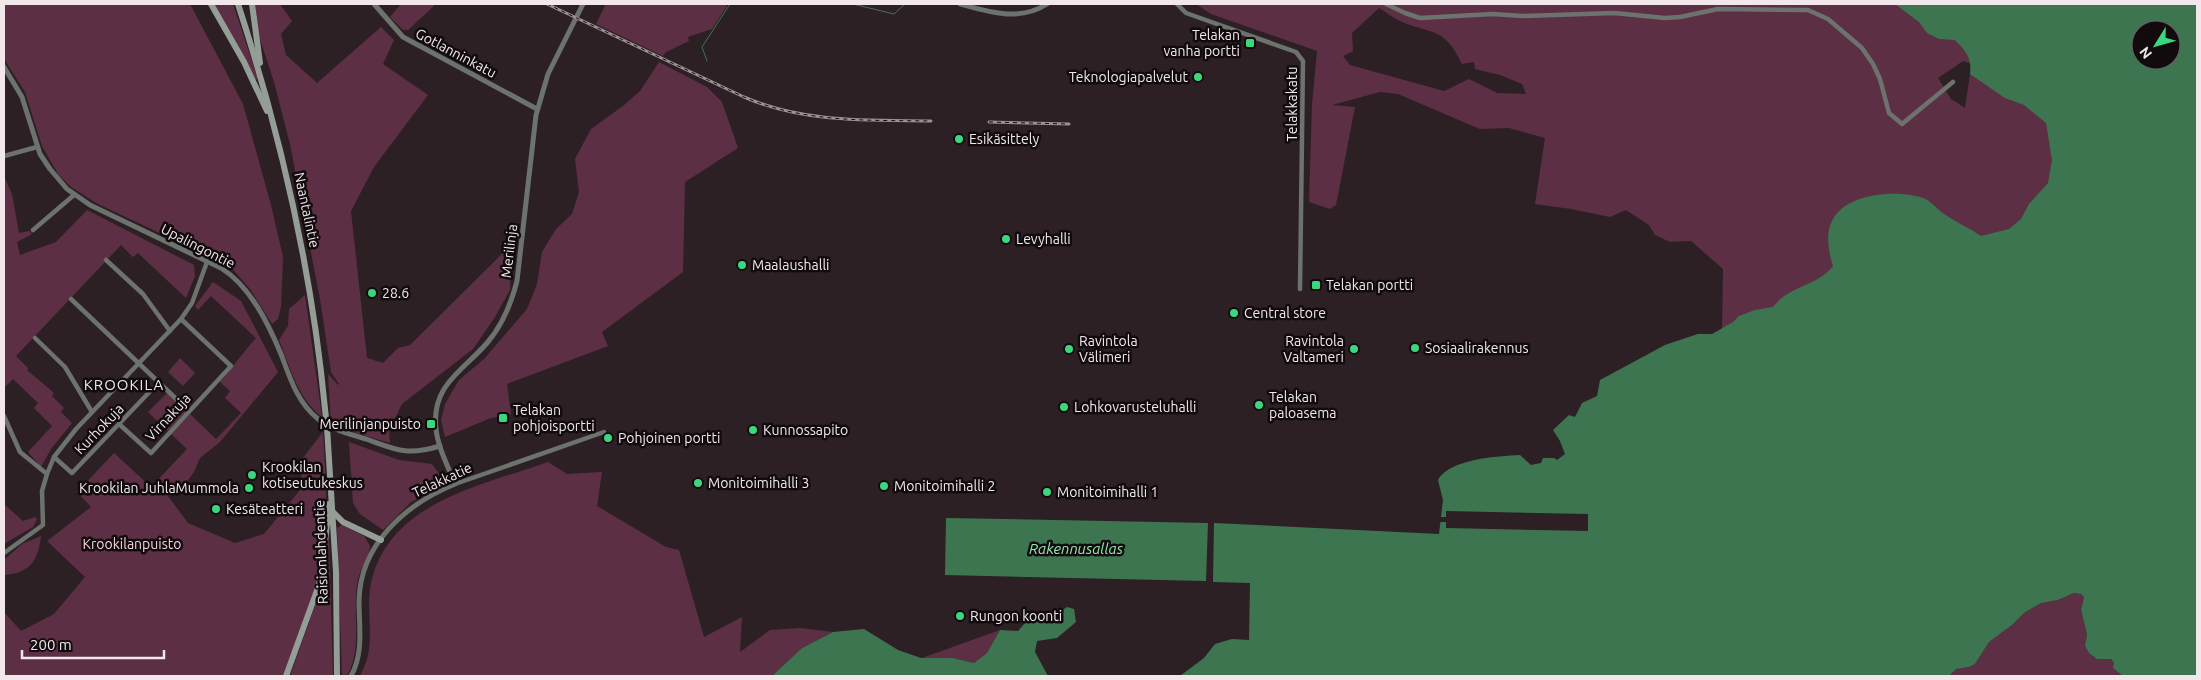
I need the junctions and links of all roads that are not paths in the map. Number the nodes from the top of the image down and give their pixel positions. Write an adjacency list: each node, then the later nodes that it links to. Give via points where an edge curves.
1 (210, 4): 14 (main road, via 244,62)
2 (238, 4): 11 (main road, Naantalintie)
3 (252, 4): 11 (main road)
4 (374, 4): 13 (street, Gotlanninkatu, via 403,37)
5 (583, 4): 13 (street, Merilinja, via 548,74)
6 (960, 4): 7 (street, via 1014,14)
7 (1047, 4)
8 (1177, 4): 21 (street, Telakkakatu, via 1186,13 1296,52 1304,60)
9 (1386, 4): 12 (street, via 1420,18 1614,13 1664,18 1718,9 1808,10 1828,19 1862,48 1880,79 1889,114 1902,124)
10 (4, 67): 15 (street, Upalingontie, via 22,97)
11 (262, 79): 14 (main road, Naantalintie)
12 (1953, 82)
13 (537, 109): 34 (street, Merilinja, via 515,290 494,335 455,373 443,390 436,417)
14 (274, 126): 32 (main road, Naantalintie, bridge, via 304,259 317,334)
15 (37, 147): 16 (street); 17 (street, Upalingontie, via 50,169)
16 (4, 156)
17 (74, 195): 18 (street); 20 (street, Upalingontie)
18 (33, 230)
19 (106, 260): 24 (street, via 143,294)
20 (207, 262): 23 (street, via 192,303); 34 (street, Upalingontie, via 229,273 247,291 274,337 298,396 316,418 340,431 404,452 422,452)
21 (1300, 289)
22 (71, 299): 26 (street)
23 (181, 319): 24 (street); 28 (street, Virnakuja, via 231,366)
24 (170, 330): 26 (street)
25 (35, 338): 29 (street, via 65,367)
26 (138, 363): 27 (street); 29 (street)
27 (159, 382): 28 (street); 31 (street, Kurhokuja)
28 (189, 411): 31 (street, Virnakuja, via 151,453)
29 (92, 412): 35 (street)
30 (4, 416): 36 (street, via 20,452)
31 (120, 424): 35 (street, Kurhokuja, via 72,474)
32 (327, 427): 37 (main road, Raisionlahdentie)
33 (604, 432): 38 (street, Telakkatie)
34 (440, 446): 38 (street, Merilinja)
35 (54, 457): 36 (street)
36 (47, 474): 41 (street, via 42,491 44,523)
37 (331, 475): 39 (main road, Raisionlahdentie); 43 (main road, via 322,570)
38 (455, 484): 40 (street, Telakkatie, via 412,506)
39 (333, 512): 40 (main road, via 343,522); 42 (main road, Raisionlahdentie)
40 (381, 540): 44 (street, Telakkatie, via 362,578 360,646)
41 (4, 553)
42 (337, 673)
43 (286, 676)
44 (350, 676)

